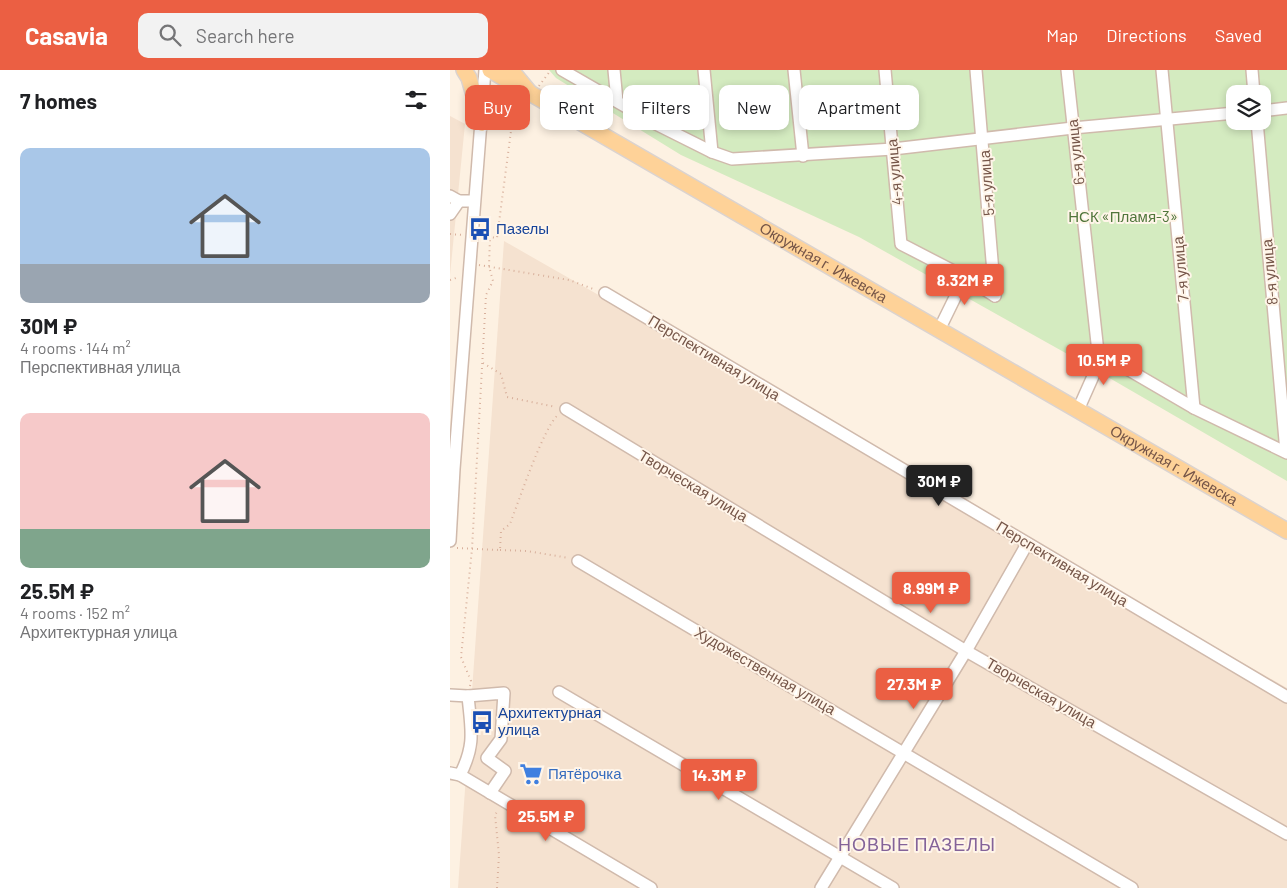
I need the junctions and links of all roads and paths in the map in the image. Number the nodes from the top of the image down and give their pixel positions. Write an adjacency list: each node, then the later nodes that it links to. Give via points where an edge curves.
1 (464, 70): 15 (main road)
2 (485, 70): 16 (street)
3 (490, 70): 18 (main road, Окружная г. Ижевска)
4 (511, 70): 18 (main road)
5 (551, 70): 18 (path)
6 (562, 70): 19 (street)
7 (614, 70): 19 (street)
8 (704, 70): 29 (street)
9 (794, 70): 30 (street)
10 (885, 70): 28 (street, 4-я улица)
11 (976, 70): 27 (street, 5-я улица)
12 (1067, 70): 24 (street, 6-я улица)
13 (1162, 70): 23 (street, 7-я улица)
14 (1252, 70): 17 (street)
15 (471, 85)
16 (484, 85)
17 (1253, 85)
18 (532, 94): 36 (path, via 511,131 497,238); 41 (main road, Окружная г. Ижевска)
19 (617, 101): 29 (street)
20 (1287, 108): 21 (street)
21 (1271, 110)
22 (1226, 114): 23 (street)
23 (1167, 120): 24 (street); 44 (street, 7-я улица)
24 (1073, 128): 27 (street); 42 (street, 6-я улица)
25 (481, 130): 32 (street)
26 (1258, 130): 47 (street, 8-я улица)
27 (983, 139): 28 (street); 39 (street, 5-я улица, via 995,296)
28 (893, 149): 30 (street); 39 (street, 4-я улица, via 901,244)
29 (712, 152): 30 (street, via 732,159)
30 (802, 156)
31 (454, 199): 32 (street); 33 (street)
32 (474, 201): 35 (street)
33 (450, 214)
34 (450, 234): 35 (path)
35 (472, 236): 36 (path); 37 (street)
36 (490, 237): 38 (path)
37 (469, 264): 38 (path); 49 (street)
38 (489, 266): 40 (path, via 570,280); 43 (path, via 493,281 486,295)
39 (965, 277): 41 (street)
40 (606, 293): 50 (street, Перспективная улица)
41 (940, 330): 46 (main road, Окружная г. Ижевска)
42 (1098, 352): 44 (street); 46 (street, 6-я улица, via 1098,365)
43 (483, 363): 45 (path, via 501,374 507,397); 52 (path)
44 (1194, 408): 47 (street)
45 (566, 409): 53 (path, via 554,418 543,439 510,524 501,531); 55 (street, Творческая улица)
46 (1078, 410): 48 (main road, Окружная г. Ижевска)
47 (1287, 452)
48 (1287, 532)
49 (450, 541)
50 (1027, 544): 55 (street); 59 (street, Перспективная улица)
51 (450, 548): 52 (path)
52 (472, 549): 53 (path); 58 (path, via 461,658 471,681)
53 (500, 550): 54 (path, via 527,551)
54 (578, 561): 60 (street, Художественная улица)
55 (966, 651): 60 (street); 66 (street, Творческая улица)
56 (559, 692): 67 (street)
57 (450, 695): 58 (street)
58 (468, 696): 61 (street, via 504,693 501,739); 62 (street, via 472,740)
59 (1287, 697)
60 (902, 752): 67 (street); 72 (street, Художественная улица)
61 (487, 758): 62 (street); 64 (street, via 505,771)
62 (468, 759): 63 (street)
63 (455, 774): 64 (street)
64 (490, 793): 65 (street)
65 (503, 802): 68 (path, via 495,815 499,855); 69 (street)
66 (1287, 834)
67 (840, 857): 70 (street); 71 (street)
68 (497, 888)
69 (651, 888)
70 (821, 888)
71 (892, 888)
72 (1132, 888)

